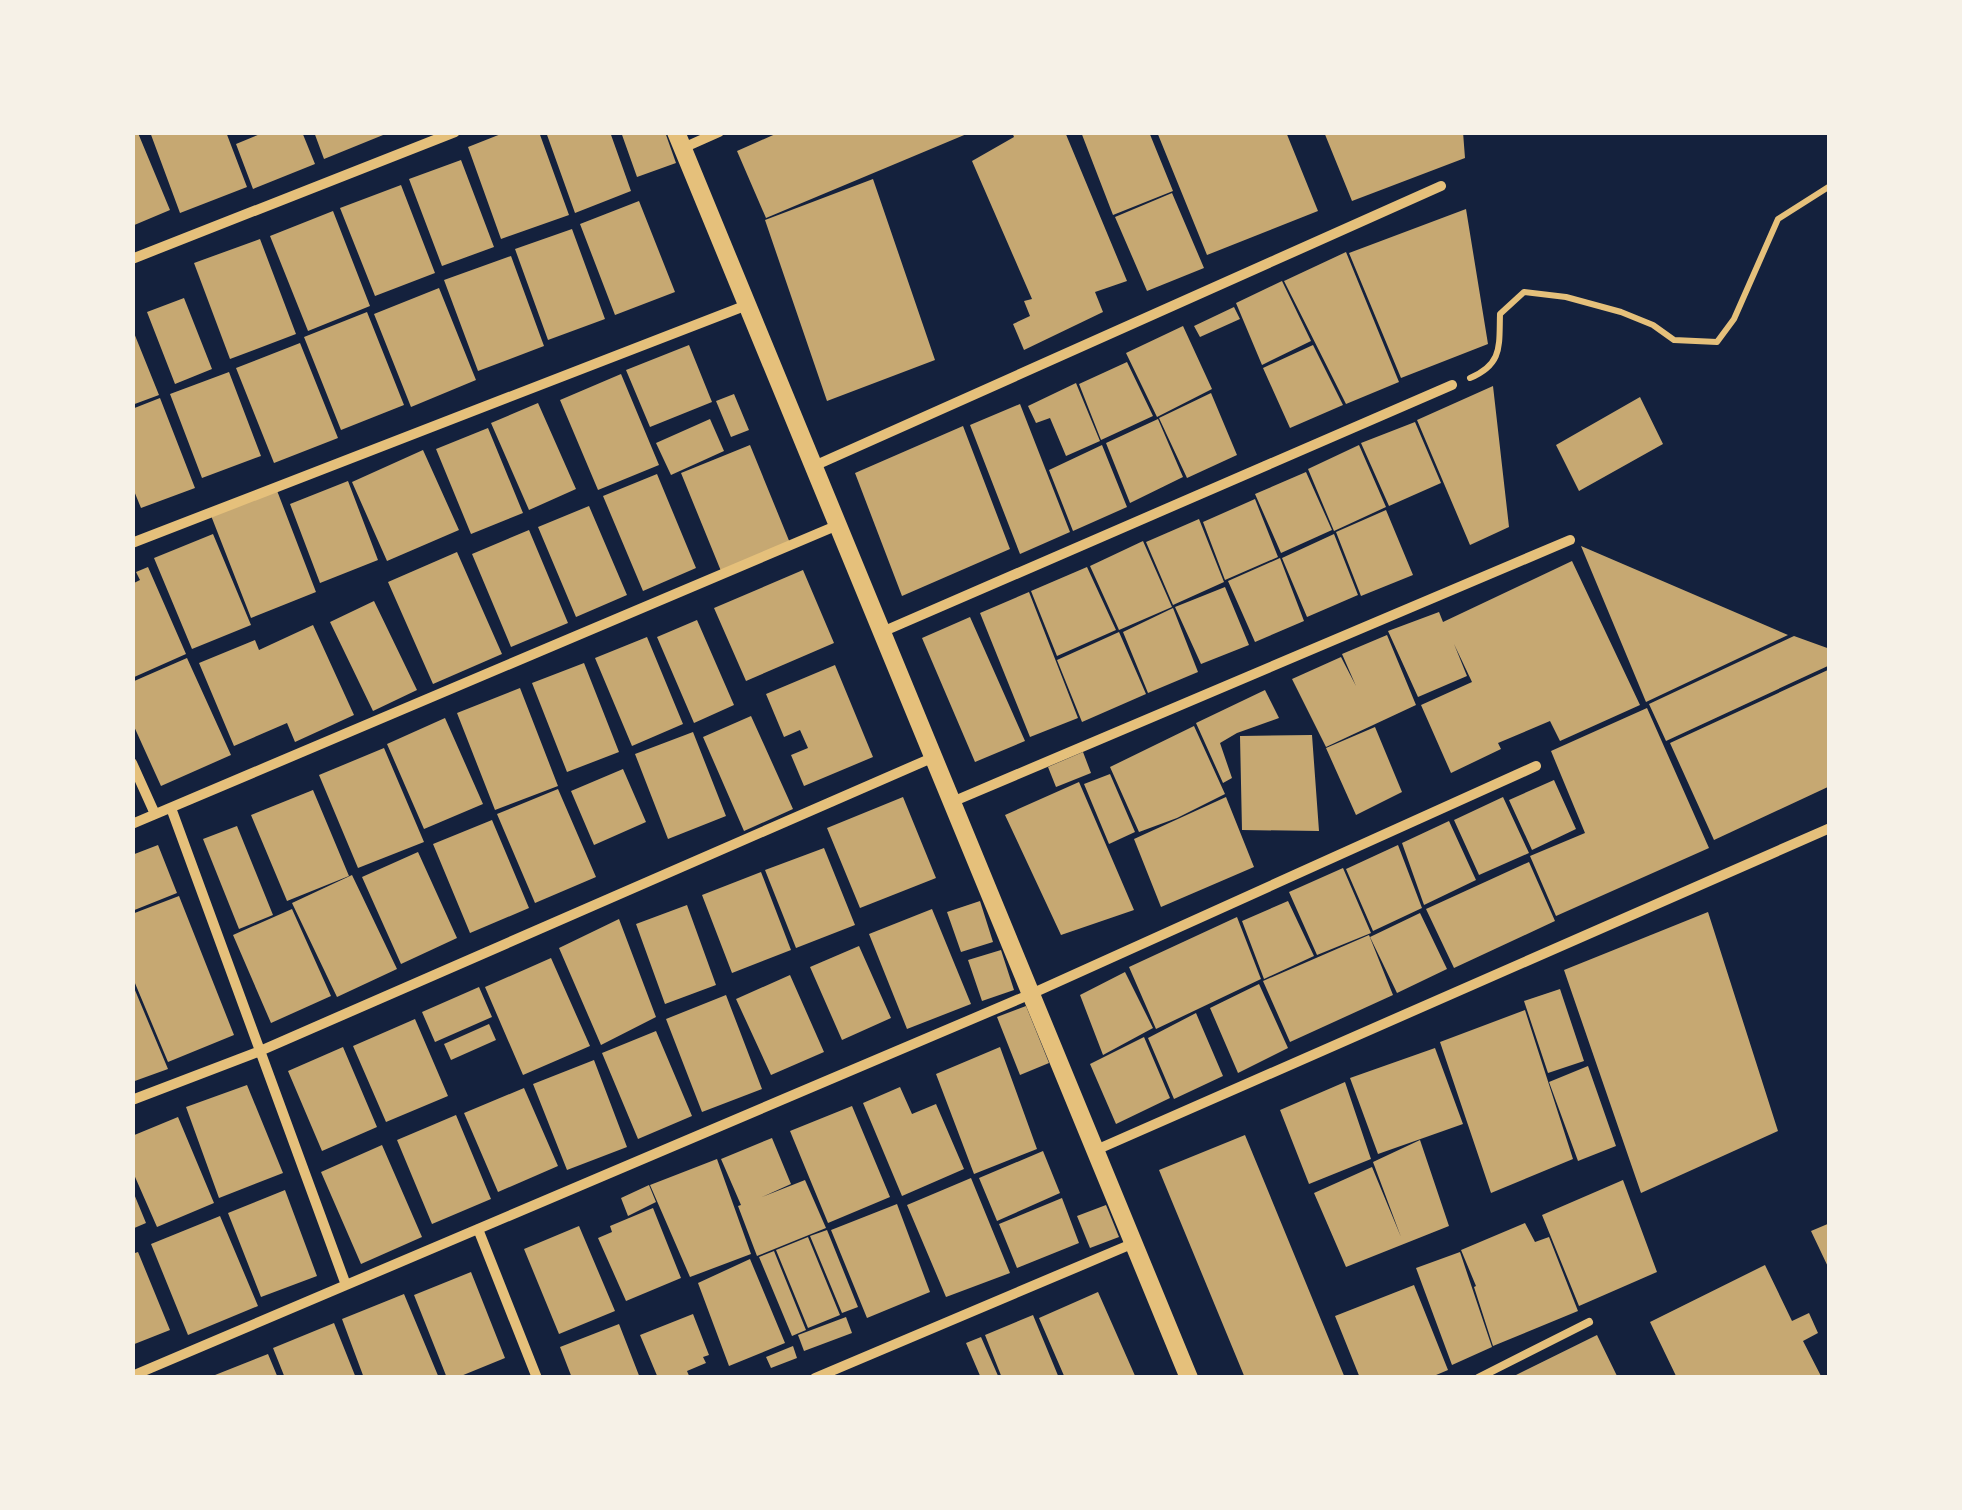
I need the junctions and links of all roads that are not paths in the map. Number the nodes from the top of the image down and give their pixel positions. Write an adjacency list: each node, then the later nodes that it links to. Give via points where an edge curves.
1 (456, 132): 5 (street)
2 (719, 132): 3 (street)
3 (680, 140): 6 (street)
4 (1442, 186): 8 (street)
5 (132, 260)
6 (747, 305): 8 (street); 11 (street)
7 (1452, 385): 12 (street)
8 (814, 466): 9 (street)
9 (838, 525): 12 (street); 17 (street)
10 (1570, 540): 16 (street)
11 (132, 542)
12 (882, 632): 13 (street)
13 (934, 757): 16 (street); 22 (street)
14 (132, 762): 18 (street)
15 (1536, 766): 21 (street)
16 (952, 802): 21 (street)
17 (171, 808): 18 (street); 22 (street)
18 (155, 814): 19 (street)
19 (132, 824)
20 (1830, 828): 24 (street)
21 (1031, 994): 24 (street); 25 (street)
22 (260, 1051): 23 (street); 27 (street)
23 (132, 1100)
24 (1096, 1150): 26 (street)
25 (478, 1229): 27 (street); 30 (street)
26 (1134, 1243): 31 (street); 32 (street)
27 (346, 1286): 29 (street)
28 (1589, 1322): 33 (lane)
29 (132, 1376)
30 (536, 1378)
31 (815, 1378)
32 (1189, 1378)
33 (1478, 1378)

